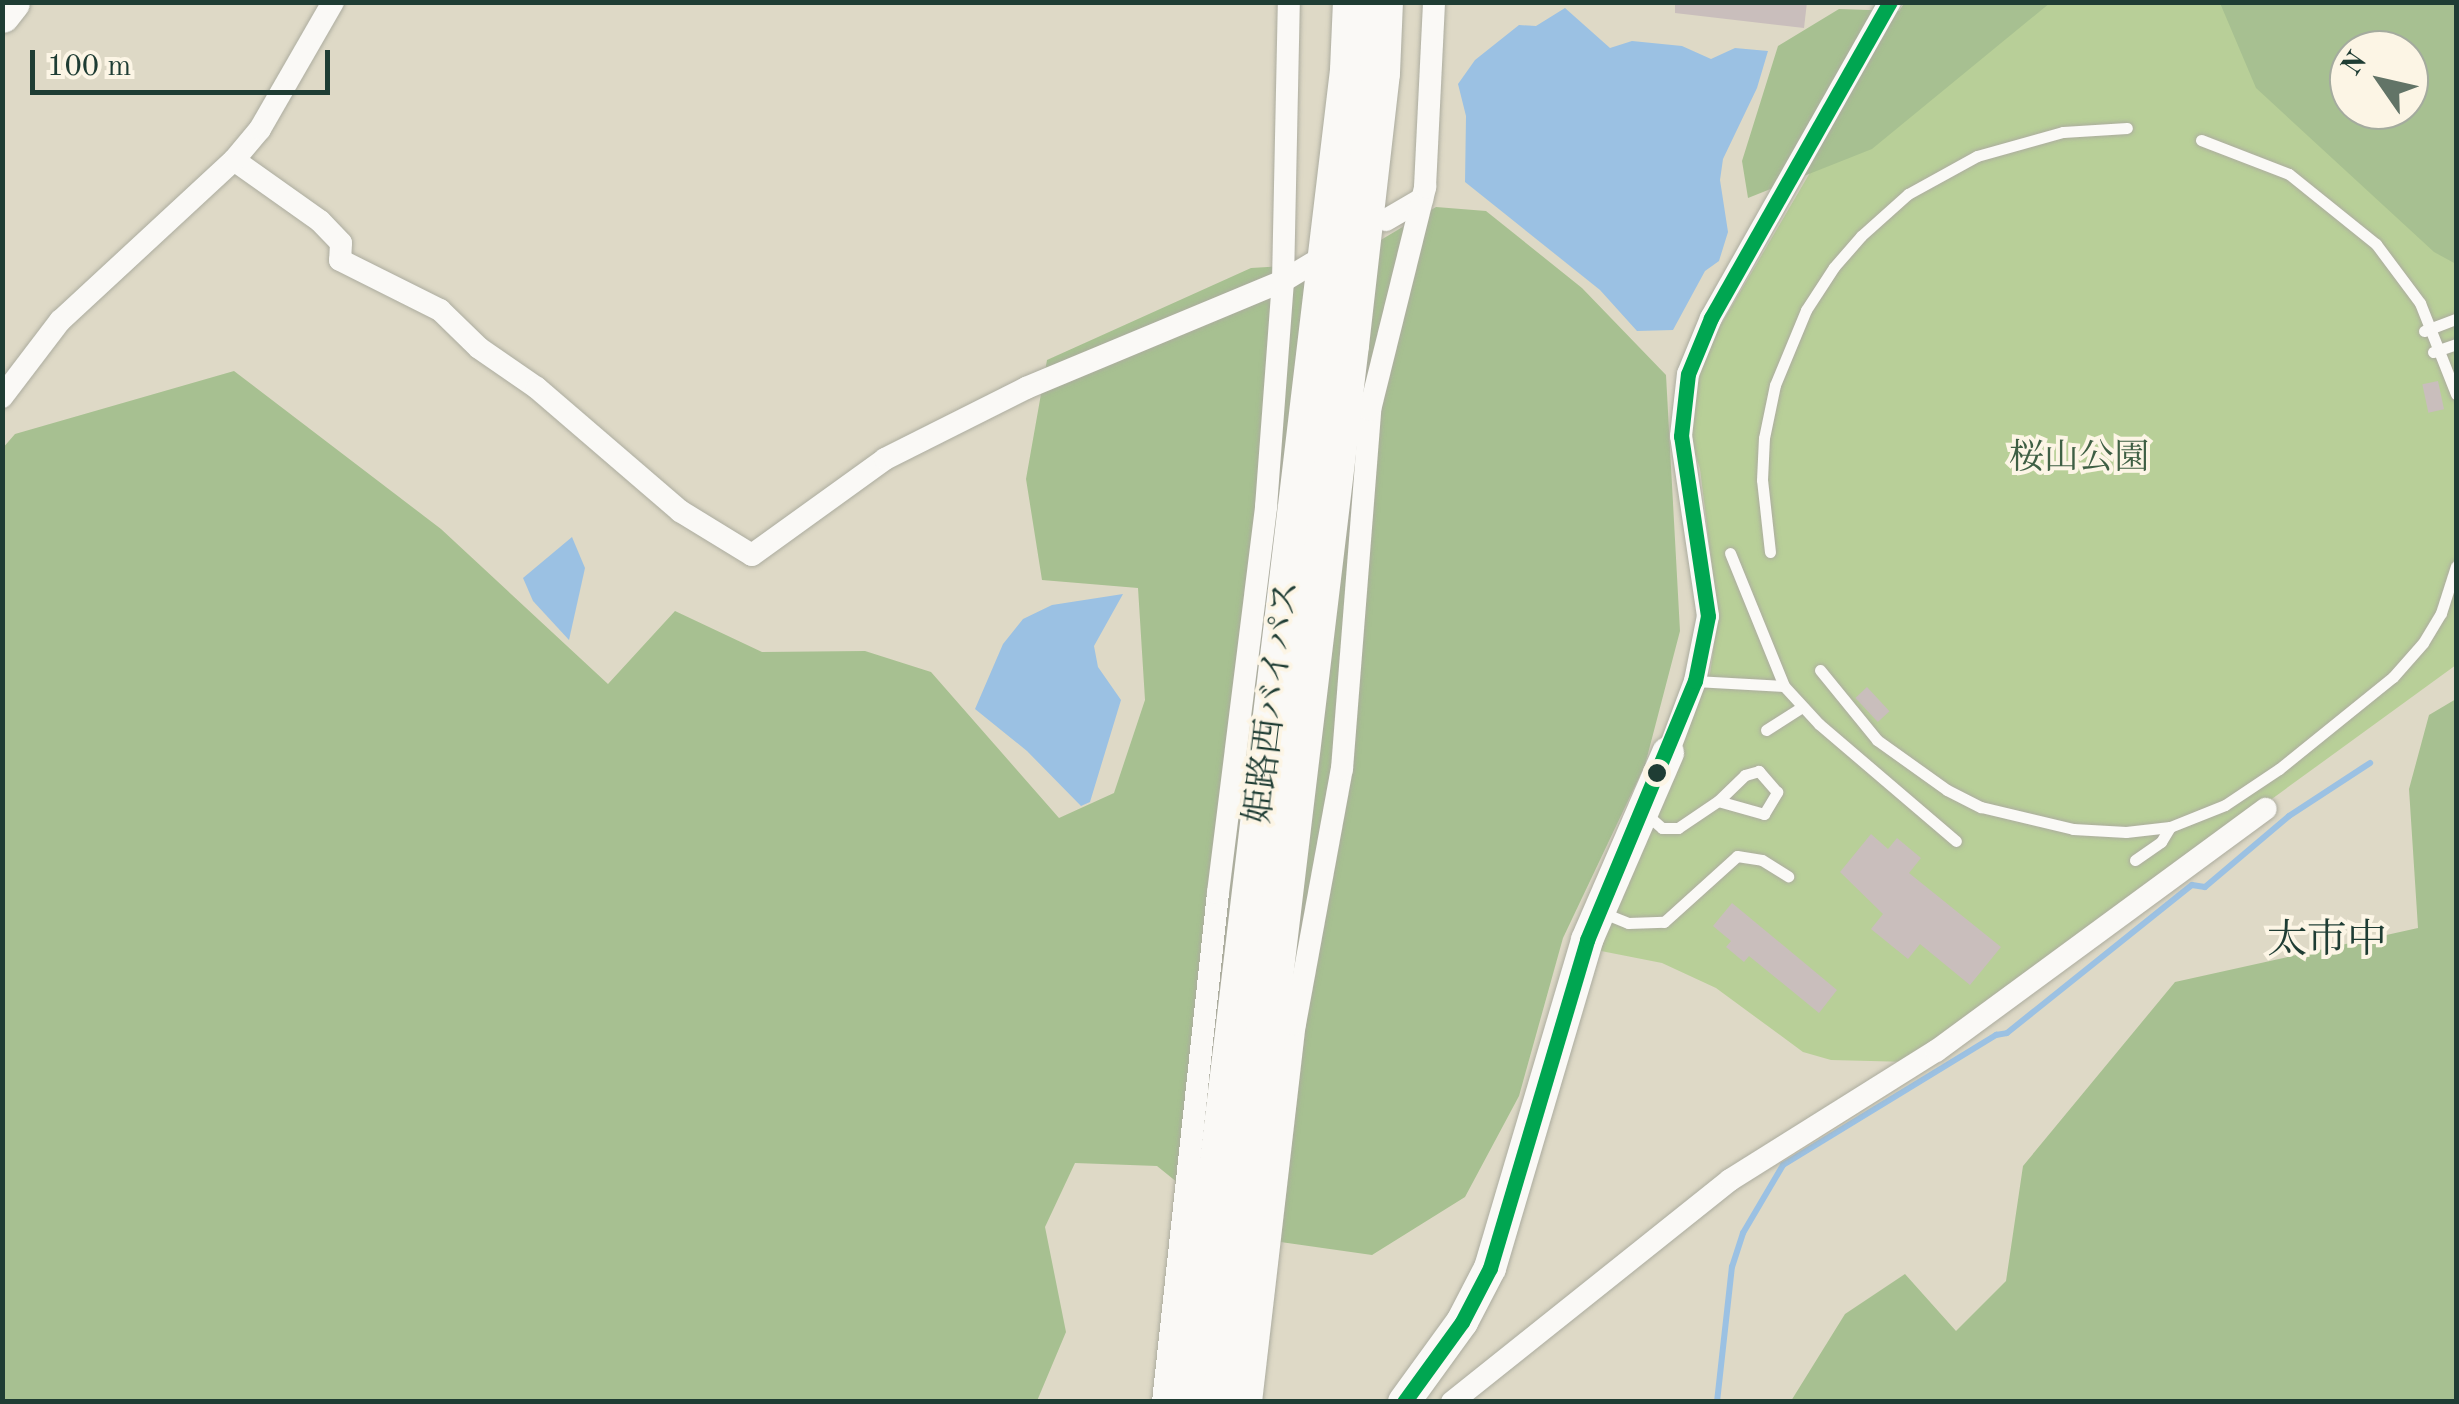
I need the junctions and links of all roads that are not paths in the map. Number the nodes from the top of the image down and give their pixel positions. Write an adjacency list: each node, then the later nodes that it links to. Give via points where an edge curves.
1 (12, 2): 8 (main road)
2 (333, 2): 11 (street, via 260,129)
3 (1289, 2): 15 (street)
4 (1353, 2): 39 (highway, 姫路西バイパス)
5 (1383, 2): 39 (highway, 姫路西バイパス, via 1356,286)
6 (1434, 2): 12 (street)
7 (1890, 2): 26 (street, via 1711,318 1688,374 1682,436 1708,616)
8 (2, 15)
9 (2127, 128): 22 (lane, via 2063,132 1977,156 1908,194 1843,257 1806,310 1775,385 1762,480)
10 (2201, 140): 17 (lane, via 2246,154 2317,192 2376,244 2420,303)
11 (234, 160): 15 (street, via 320,221 341,242 340,260 440,310 680,512 752,555 884,459 1026,388); 21 (street, via 60,321)
12 (1422, 199): 13 (street); 43 (street, via 1370,410 1342,769 1295,1024)
13 (1386, 220)
14 (1315, 262): 15 (street)
15 (1282, 281): 40 (street, via 1266,507)
16 (2456, 319): 17 (lane)
17 (2428, 330): 19 (lane)
18 (2456, 344): 19 (lane)
19 (2437, 351): 20 (lane)
20 (2456, 394)
21 (2, 397)
22 (1770, 552)
23 (1730, 553): 27 (lane)
24 (2456, 568): 34 (lane, via 2441,614 2393,677 2279,769 2225,805)
25 (1820, 670): 34 (lane, via 1877,740 1981,807 2073,829)
26 (1696, 680): 27 (lane); 30 (street)
27 (1784, 686): 28 (lane)
28 (1802, 707): 29 (lane); 35 (lane)
29 (1766, 730)
30 (1668, 752): 33 (street)
31 (1718, 800): 31 (lane, via 1764,814 1777,792 1759,772 1745,774); 33 (lane, via 1678,828 1662,828)
32 (2266, 809): 45 (street, via 1936,1051 1730,1180)
33 (1643, 812): 38 (street)
34 (2170, 828): 36 (lane)
35 (1956, 841)
36 (2135, 860)
37 (1788, 876): 38 (lane, via 1762,860 1738,856 1664,922 1628,922)
38 (1598, 910): 44 (street, via 1490,1268 1462,1322)
39 (1232, 1188): 41 (highway, 姫路西バイパス); 42 (highway, 姫路西バイパス)
40 (1163, 1402)
41 (1191, 1402)
42 (1222, 1402)
43 (1250, 1402)
44 (1404, 1402)
45 (1452, 1402)

